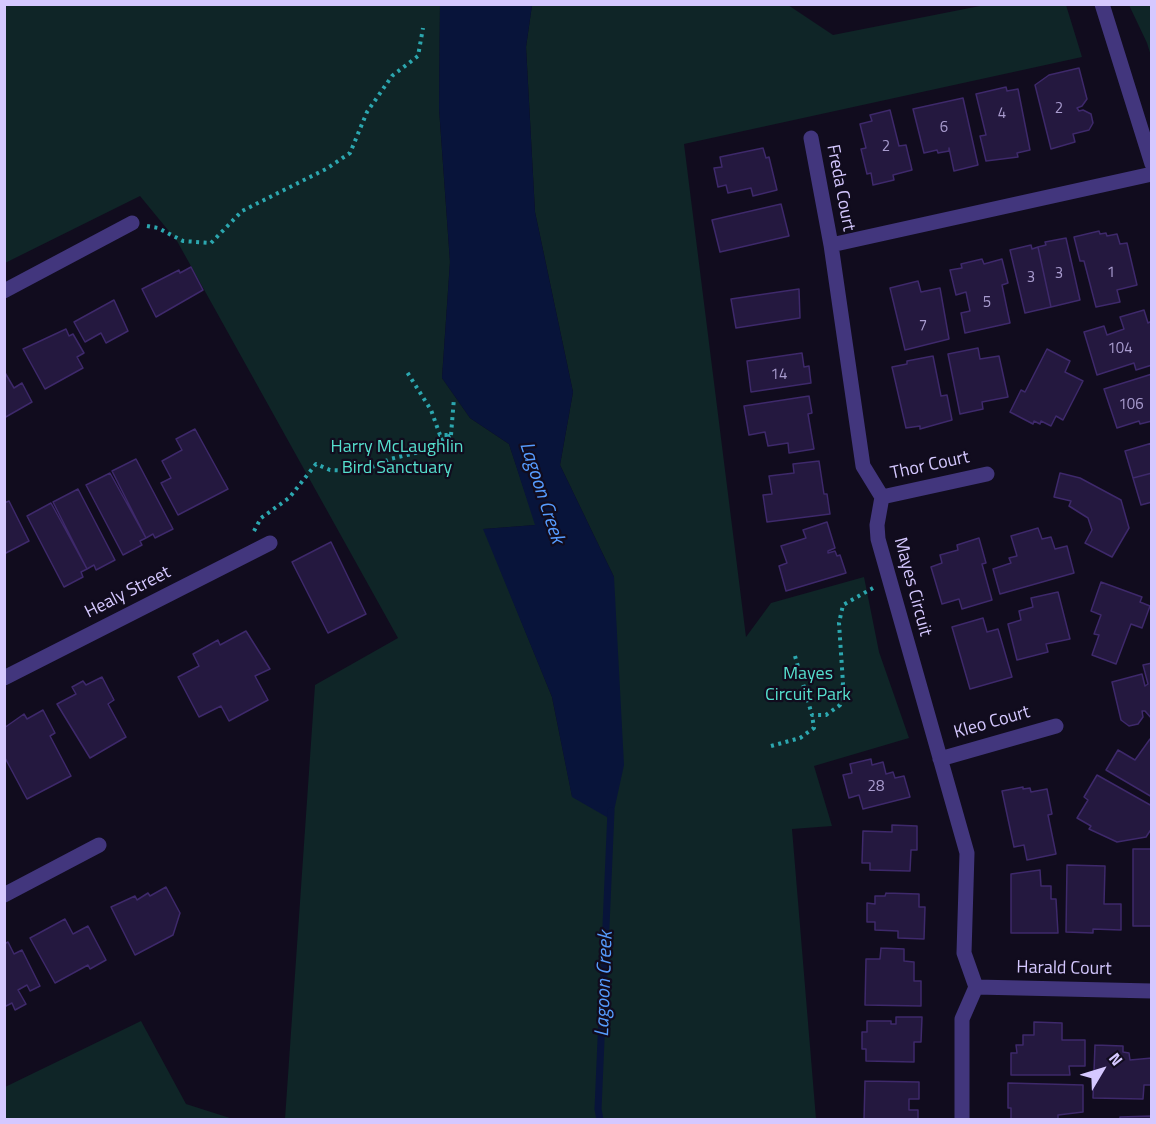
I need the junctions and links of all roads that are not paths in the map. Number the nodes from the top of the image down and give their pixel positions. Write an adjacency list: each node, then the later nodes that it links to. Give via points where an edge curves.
1 (1102, 4): 3 (street)
2 (811, 138): 6 (street, Freda Court)
3 (1152, 164)
4 (1152, 174): 6 (street)
5 (132, 222): 7 (street)
6 (831, 245): 9 (street, via 863,466)
7 (4, 291)
8 (987, 474): 9 (street, Thor Court)
9 (882, 497): 13 (street, Mayes Circuit, via 877,531)
10 (263, 546): 11 (street, Healy Street)
11 (4, 678)
12 (1056, 726): 13 (street, Kleo Court)
13 (940, 759): 16 (street, Mayes Circuit, via 967,853 963,953)
14 (99, 845): 15 (street)
15 (4, 895)
16 (976, 987): 17 (street, Harald Court); 18 (street, via 962,1019)
17 (1152, 991)
18 (962, 1119)

